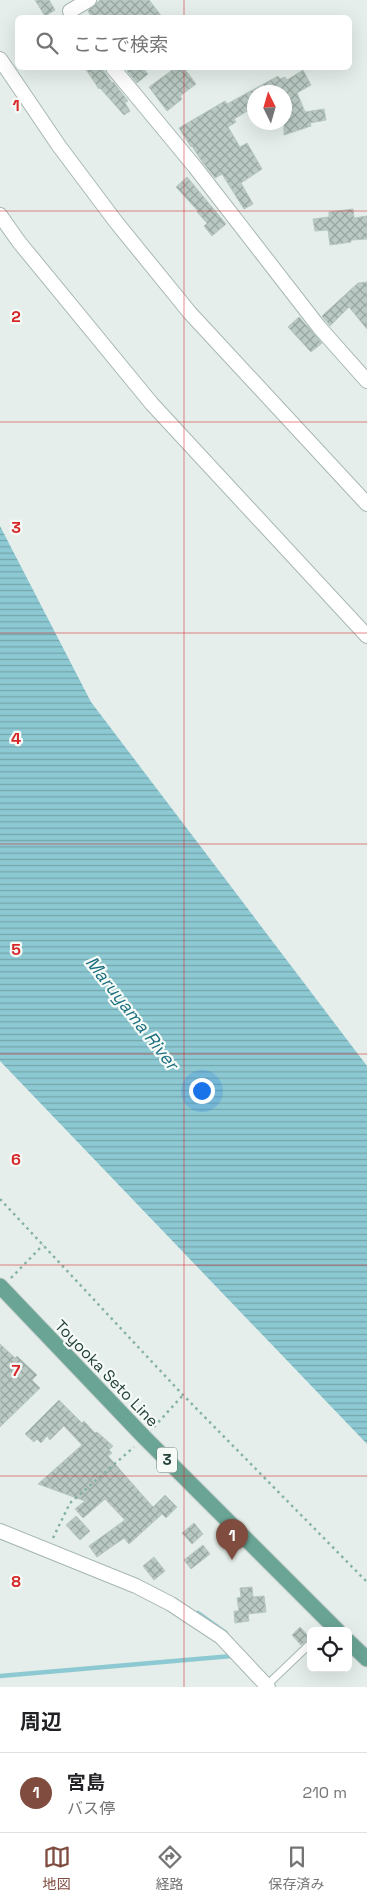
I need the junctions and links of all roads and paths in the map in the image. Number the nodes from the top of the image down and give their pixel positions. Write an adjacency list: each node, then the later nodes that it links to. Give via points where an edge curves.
1 (89, 0): 2 (street)
2 (70, 10)
3 (0, 59): 7 (street, via 59,146 190,313)
4 (115, 70): 6 (street, via 195,167 319,327)
5 (0, 216): 8 (street, via 152,404)
6 (367, 381)
7 (367, 504)
8 (367, 636)
9 (0, 1199): 10 (path)
10 (43, 1245): 11 (path); 12 (path)
11 (1, 1287): 13 (main road, Toyooka Seto Line / 3)
12 (183, 1395): 13 (path); 16 (path)
13 (144, 1437): 15 (path, via 70,1503 55,1537); 17 (main road, Toyooka Seto Line / 3)
14 (0, 1531): 15 (street)
15 (43, 1548): 21 (street, via 136,1586 182,1610 221,1637)
16 (367, 1582)
17 (329, 1627)
18 (352, 1645): 20 (main road)
19 (307, 1648): 21 (lane)
20 (367, 1659)
21 (269, 1683)

